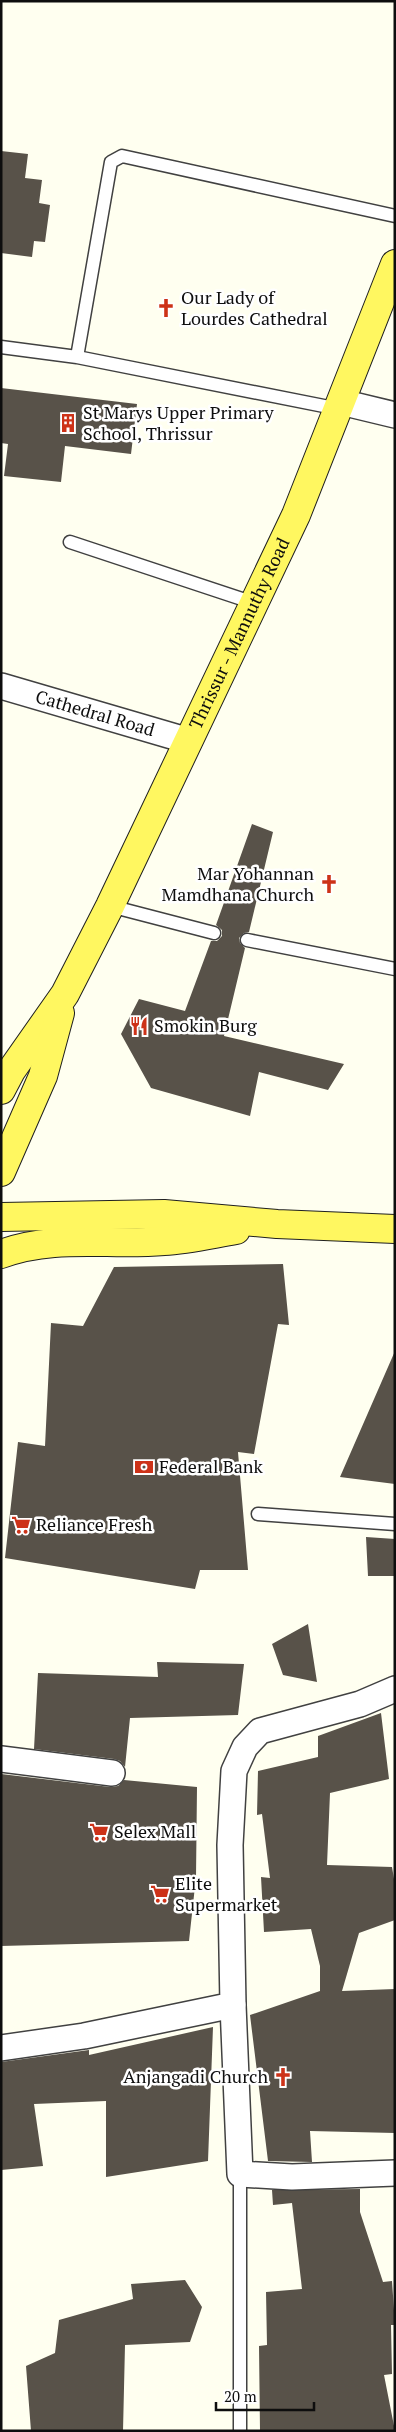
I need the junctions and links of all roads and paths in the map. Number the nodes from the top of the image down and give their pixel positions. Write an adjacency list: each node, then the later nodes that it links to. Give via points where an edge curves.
1 (395, 216): 4 (lane, via 122,156 110,162)
2 (395, 264): 5 (main road, Thrissur - Mannuthy Road)
3 (1, 348): 4 (lane)
4 (77, 358): 5 (lane)
5 (340, 405): 6 (street); 8 (main road, Thrissur - Mannuthy Road, via 296,515)
6 (395, 415)
7 (70, 542): 8 (lane)
8 (254, 604): 10 (main road, Thrissur - Mannuthy Road)
9 (1, 686): 10 (street, Cathedral Road)
10 (189, 741): 11 (main road, Thrissur - Mannuthy Road)
11 (110, 906): 12 (lane); 15 (main road, Thrissur - Mannuthy Road)
12 (214, 933)
13 (248, 940): 14 (lane)
14 (395, 969)
15 (65, 994): 16 (main road); 17 (main road, via 43,1076)
16 (1, 1090)
17 (1, 1172)
18 (1, 1217): 19 (main road, via 164,1214)
19 (277, 1224): 20 (main road); 21 (main road, via 164,1241 52,1241)
20 (395, 1229)
21 (1, 1254)
22 (258, 1514): 23 (lane)
23 (395, 1524)
24 (395, 1689): 27 (street, via 360,1704 260,1731 245,1747 234,1770 230,1845)
25 (1, 1759): 26 (street)
26 (112, 1773)
27 (234, 2005): 28 (street, via 84,2036); 30 (street)
28 (1, 2048)
29 (395, 2173): 30 (street, via 292,2177)
30 (240, 2174): 31 (lane)
31 (240, 2431)

